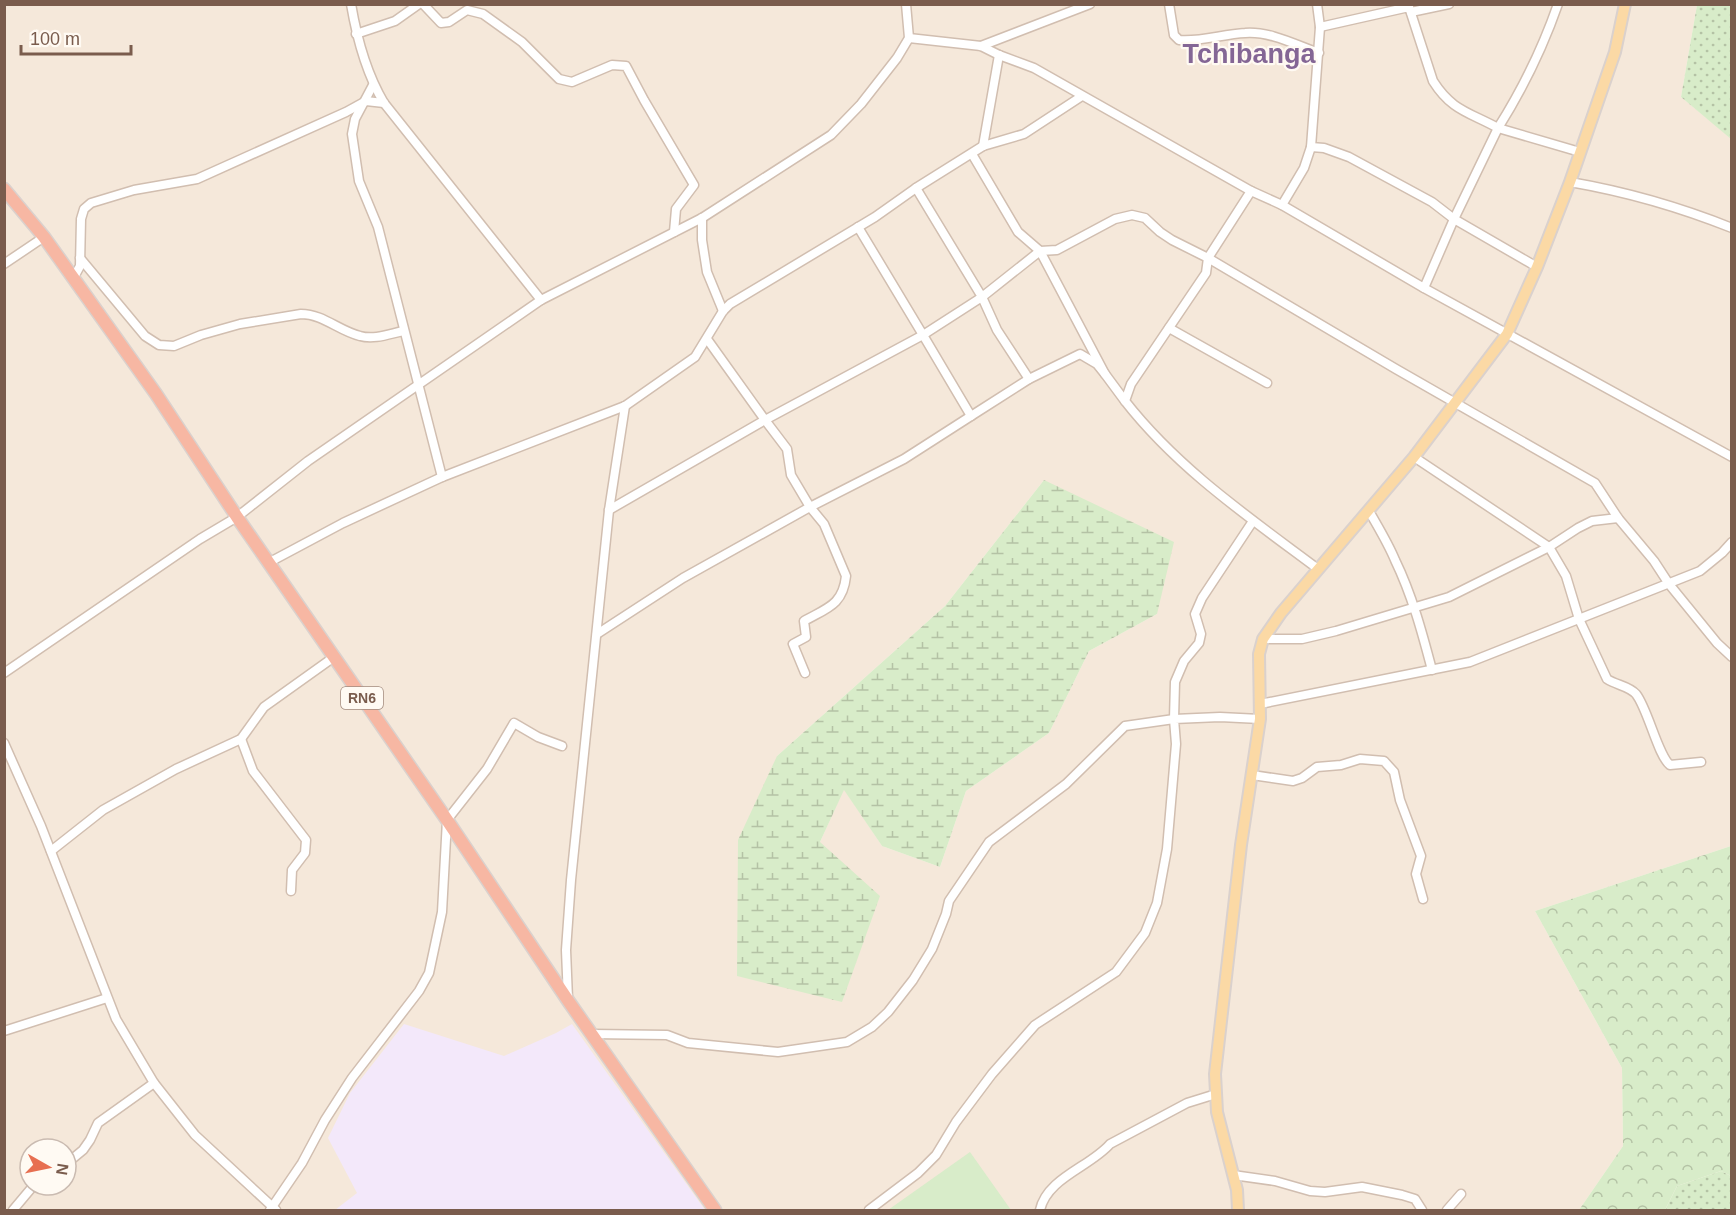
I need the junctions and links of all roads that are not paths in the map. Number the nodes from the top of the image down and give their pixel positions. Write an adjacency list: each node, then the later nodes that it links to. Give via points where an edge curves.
1 (351, 4): 12 (street)
2 (421, 4): 12 (street, via 394,21); 37 (street, via 441,23 467,10 483,14 522,42 559,79 572,82 612,65 626,66 694,185 676,209)
3 (906, 4): 13 (street)
4 (1090, 4): 14 (street)
5 (1169, 4): 15 (street, via 1174,35 1179,40 1247,33 1274,37)
6 (1317, 4): 11 (street)
7 (1449, 4): 10 (street)
8 (1558, 4): 22 (street, via 1550,29)
9 (1625, 4): 26 (main road, via 1612,60)
10 (1409, 8): 11 (street); 22 (street, via 1433,81 1442,95 1457,108)
11 (1320, 27): 15 (street)
12 (356, 33): 17 (street)
13 (909, 38): 14 (street); 33 (street, via 861,104 831,135)
14 (981, 45): 16 (street)
15 (1319, 53): 25 (street)
16 (999, 56): 18 (street, via 1034,68); 24 (street)
17 (373, 85): 19 (street); 20 (street)
18 (1082, 96): 24 (street, via 1024,134); 31 (street)
19 (366, 100): 20 (street); 21 (street); 23 (street, via 355,119)
20 (384, 103): 47 (street)
21 (346, 112): 23 (street); 40 (street, via 197,179 134,190 91,203 84,208 81,219)
22 (1498, 128): 26 (street); 34 (street)
23 (352, 135): 50 (street, via 359,181 378,227)
24 (983, 146): 27 (street)
25 (1311, 147): 32 (street, via 1304,168); 34 (street, via 1349,157 1432,202)
26 (1580, 152): 28 (main road)
27 (972, 154): 29 (street); 39 (street, via 1018,231)
28 (1570, 182): 36 (street, via 1681,208); 43 (main road)
29 (915, 188): 35 (street); 46 (street)
30 (4, 189): 38 (highway, RN6)
31 (1251, 191): 32 (street); 41 (street)
32 (1282, 205): 45 (street)
33 (702, 218): 37 (street); 48 (street, via 706,272)
34 (1454, 219): 43 (street); 45 (street)
35 (858, 227): 48 (street, via 743,295); 52 (street)
36 (1731, 228)
37 (674, 232): 47 (street)
38 (44, 237): 42 (street); 44 (highway, RN6)
39 (1040, 251): 41 (street, via 1057,250 1114,219 1132,215 1145,218 1166,236); 46 (street); 54 (street)
40 (80, 258): 44 (street); 50 (street, via 145,336 159,345 174,346 240,324 301,314 312,314 359,336 375,338)
41 (1208, 258): 49 (street, via 1206,273); 59 (street)
42 (4, 264)
43 (1537, 267): 51 (main road)
44 (73, 279): 69 (highway, RN6, via 156,394)
45 (1424, 288): 51 (street)
46 (982, 297): 52 (street); 55 (street, via 997,330)
47 (541, 300): 57 (street)
48 (723, 311): 53 (street)
49 (1169, 328): 56 (street); 58 (street, via 1131,384)
50 (403, 331): 57 (street)
51 (1507, 333): 59 (main road); 63 (street)
52 (923, 335): 61 (street); 62 (street)
53 (707, 339): 60 (street, via 695,357); 62 (street)
54 (1104, 374): 55 (street, via 1097,364 1080,354); 58 (street)
55 (1029, 379): 61 (street)
56 (1267, 383)
57 (419, 384): 65 (street); 69 (street, via 308,460)
58 (1125, 401): 71 (street, via 1145,427)
59 (1455, 403): 64 (main road); 70 (street, via 1595,483)
60 (625, 406): 65 (street); 67 (street)
61 (972, 416): 66 (street, via 904,459)
62 (765, 420): 66 (street, via 787,450 791,475); 67 (street)
63 (1731, 457)
64 (1414, 458): 68 (main road); 73 (street)
65 (442, 477): 76 (street)
66 (810, 507): 81 (street, via 683,578); 87 (street, via 824,524 846,576 838,602 804,621 806,637 793,644)
67 (609, 510): 81 (street)
68 (1369, 511): 77 (main road); 79 (street, via 1395,558)
69 (237, 518): 76 (highway, RN6); 86 (street, via 200,538)
70 (1618, 518): 73 (street, via 1592,522); 78 (street)
71 (1253, 521): 77 (street); 89 (street, via 1195,614 1201,634 1175,682)
72 (1731, 542): 74 (street)
73 (1549, 547): 79 (street, via 1449,597); 80 (street, via 1566,576)
74 (1722, 553): 75 (street); 78 (street, via 1700,571)
75 (1731, 556)
76 (268, 563): 83 (highway, RN6)
77 (1318, 569): 82 (main road)
78 (1669, 584): 80 (street); 84 (street)
79 (1414, 608): 82 (street, via 1302,639); 85 (street)
80 (1579, 619): 85 (street, via 1470,662); 94 (street, via 1607,679 1636,695 1667,764)
81 (597, 634): 101 (street, via 571,880 566,950)
82 (1263, 639): 88 (main road, via 1259,654)
83 (334, 657): 91 (street, via 264,707); 96 (highway, RN6)
84 (1731, 657)
85 (1432, 670): 88 (street)
86 (4, 673)
87 (805, 673)
88 (1260, 704): 90 (main road)
89 (1174, 719): 90 (street); 103 (street, via 1125,726 1066,784 988,842 949,901 932,949 913,980 888,1012 847,1042 778,1052 688,1043 667,1035); 113 (street, via 1176,744 1167,849 1157,903 1145,933 1116,972 1035,1025 992,1074 936,1155)
90 (1260, 719): 95 (main road)
91 (241, 739): 97 (street, via 176,769 103,810); 98 (street, via 253,771 306,840 305,853 292,870)
92 (4, 743): 97 (street)
93 (562, 746): 96 (street, via 514,723 487,769)
94 (1701, 762)
95 (1252, 775): 99 (street, via 1293,781 1317,767 1360,759 1384,761 1394,772 1421,856 1416,874); 105 (main road, via 1223,1000)
96 (447, 820): 101 (highway, RN6); 111 (street, via 442,912 429,973 419,992 352,1078)
97 (51, 851): 100 (street)
98 (291, 891)
99 (1423, 899)
100 (107, 998): 102 (street); 104 (street)
101 (568, 1002): 103 (highway, RN6)
102 (4, 1031)
103 (591, 1034): 112 (highway, RN6)
104 (154, 1083): 106 (street, via 98,1123); 111 (street, via 195,1136)
105 (1216, 1094): 107 (main road); 114 (street, via 1187,1104 1110,1144 1101,1155 1047,1193)
106 (78, 1153)
107 (1233, 1175): 115 (main road); 116 (street, via 1310,1191 1362,1187 1415,1199)
108 (1461, 1194): 117 (street)
109 (24, 1197): 110 (street)
110 (13, 1210)
111 (273, 1210)
112 (715, 1210)
113 (869, 1210)
114 (1040, 1210)
115 (1238, 1210)
116 (1422, 1210)
117 (1448, 1210)

